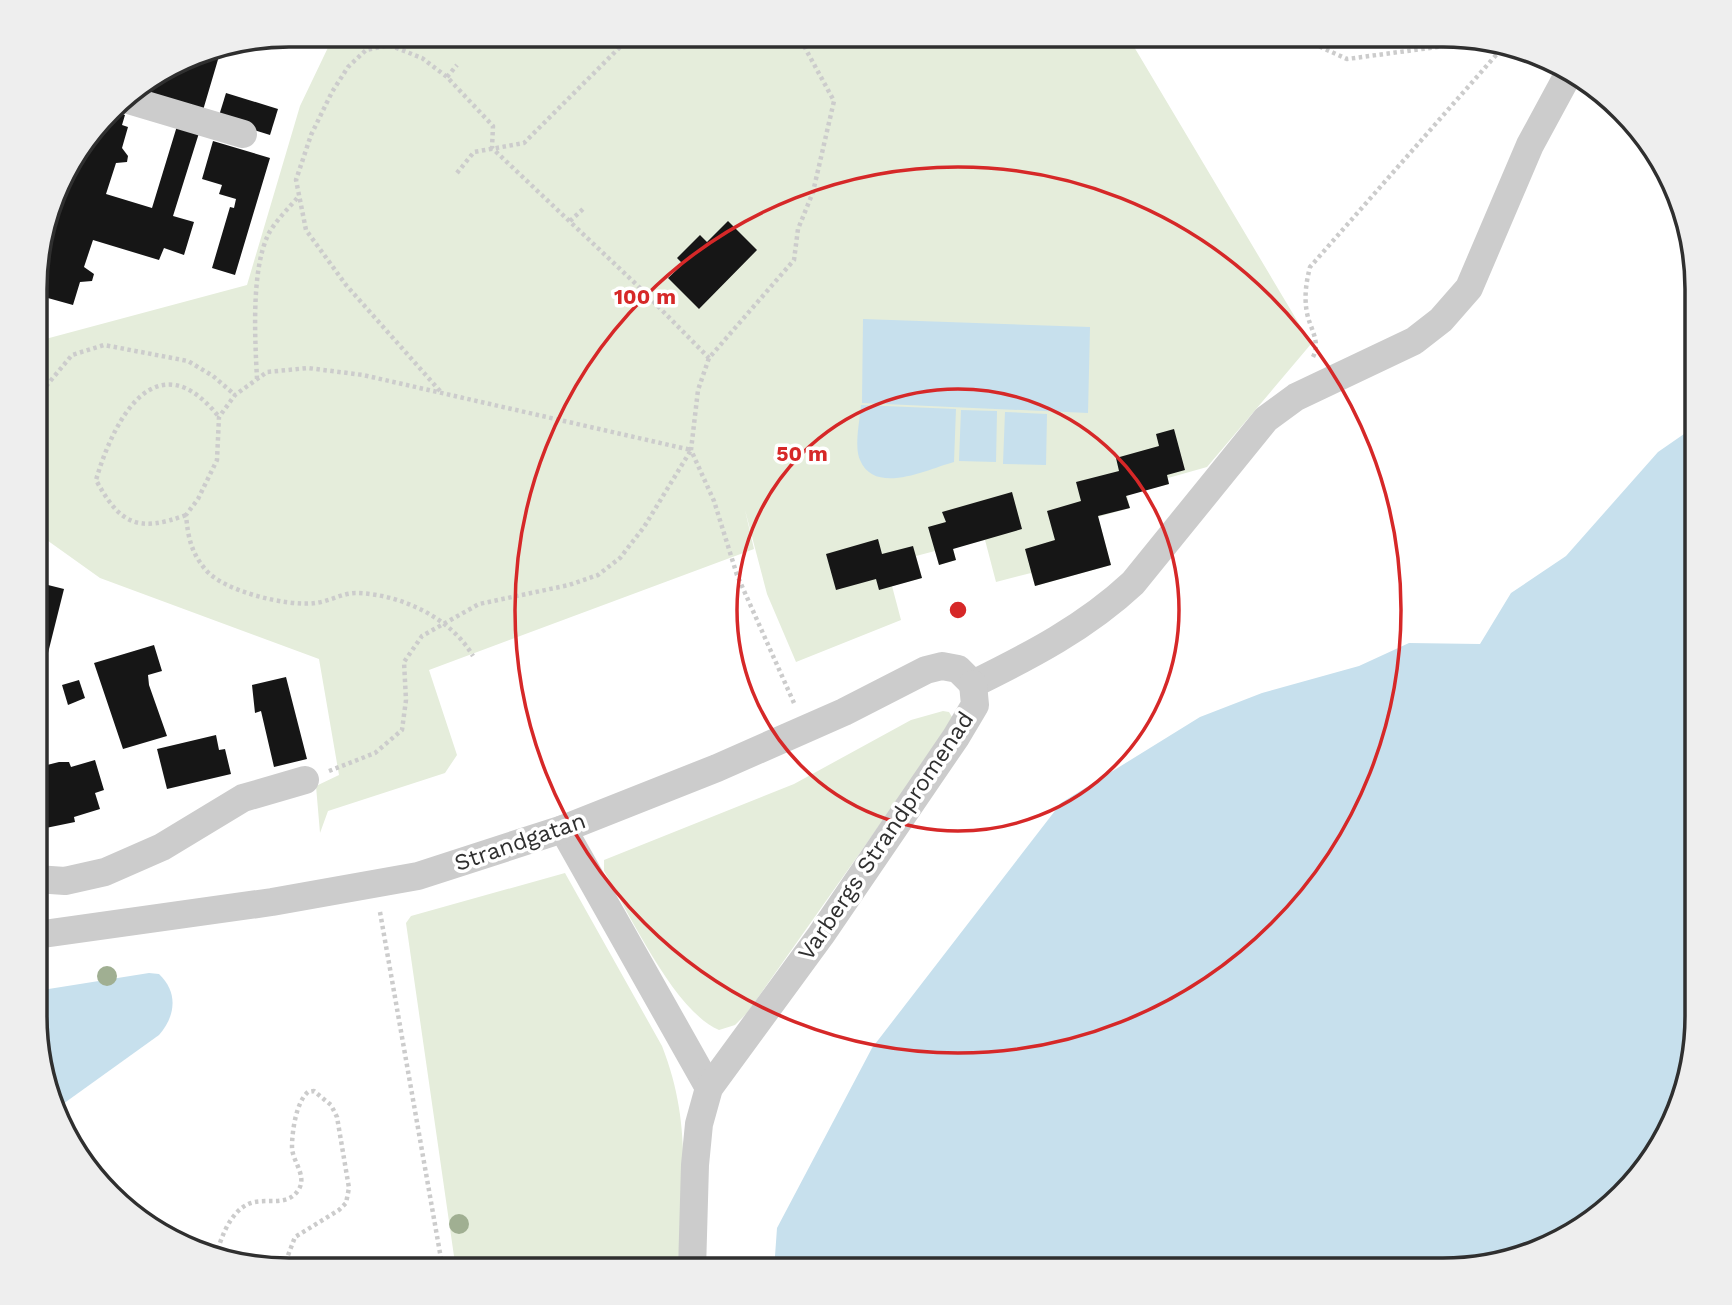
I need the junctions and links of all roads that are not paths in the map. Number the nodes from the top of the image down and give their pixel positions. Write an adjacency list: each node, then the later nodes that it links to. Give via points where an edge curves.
1 (1565, 81): 4 (street, Varbergs Strandpromenad, via 1531,145 1469,288 1441,320 1414,341 1296,397 1266,419 1133,583 1109,605 1086,623)
2 (136, 102): 3 (street)
3 (243, 134)
4 (973, 684): 6 (street, Strandgatan, via 958,669 926,670 806,729); 9 (street, Varbergs Strandpromenad, via 975,705 956,737 821,935)
5 (305, 780): 7 (street, via 243,798 162,847 105,872 65,881)
6 (563, 829): 8 (street, Strandgatan, via 418,876); 9 (street)
7 (48, 880)
8 (48, 933)
9 (709, 1088): 10 (street, Varbergs Strandpromenad, via 698,1138)
10 (692, 1257)

